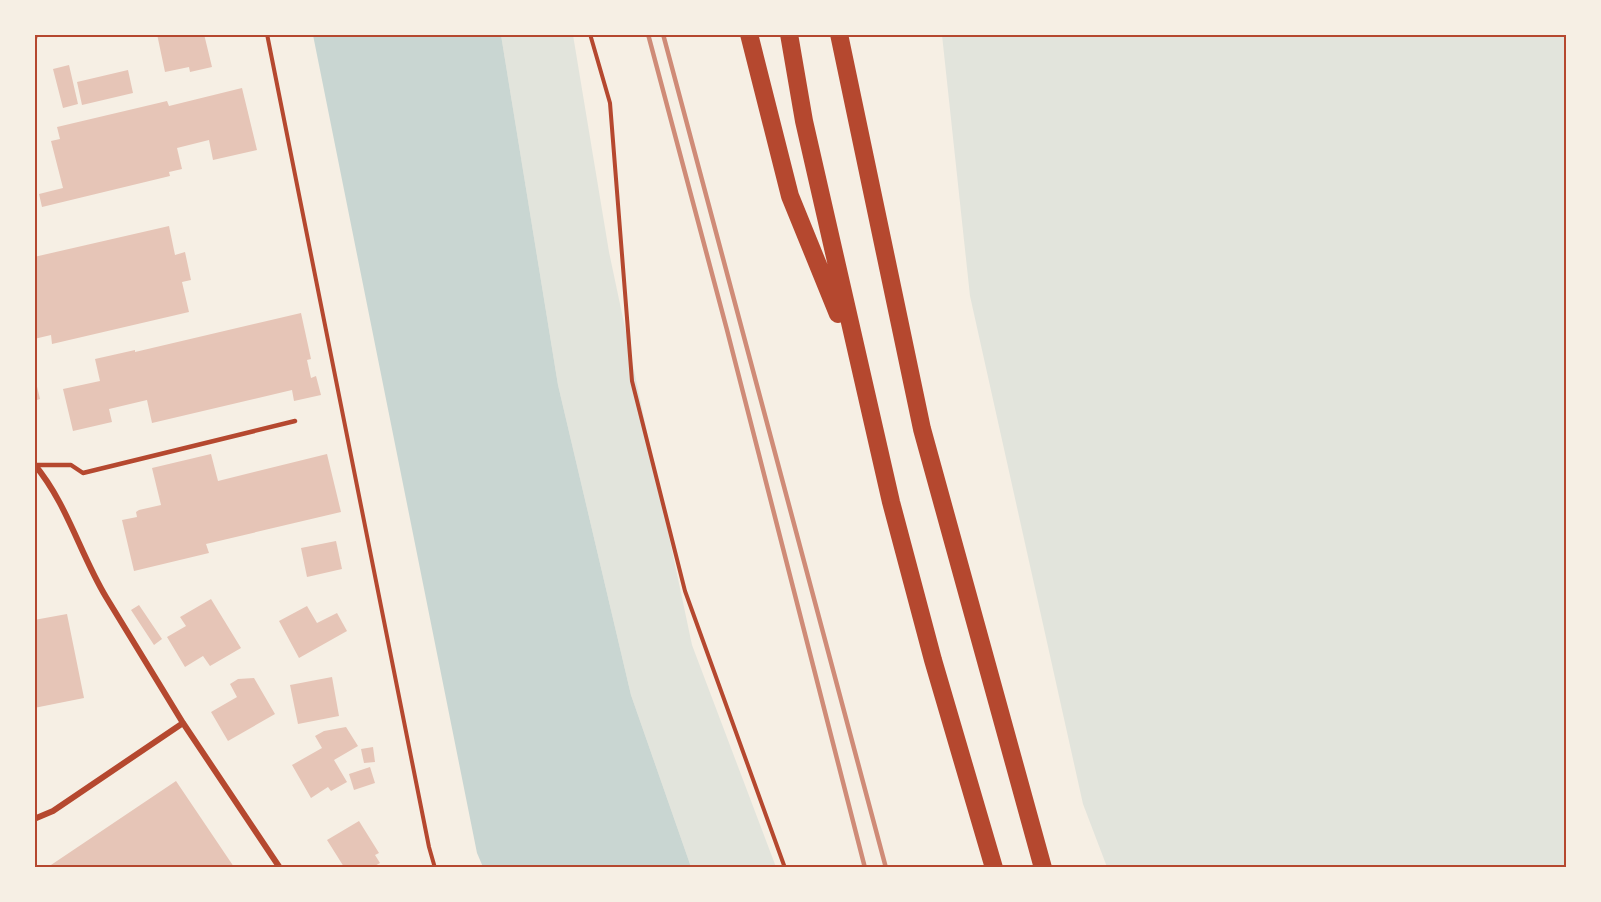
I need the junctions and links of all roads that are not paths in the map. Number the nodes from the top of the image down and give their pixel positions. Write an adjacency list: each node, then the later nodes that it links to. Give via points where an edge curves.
1 (35, 34): 5 (street)
2 (749, 34): 6 (highway, via 790,196)
3 (789, 34): 6 (highway, via 804,121)
4 (839, 34): 13 (highway, via 922,429)
5 (34, 39)
6 (857, 360): 12 (highway, via 933,660)
7 (295, 421): 8 (lane, via 83,473 71,465)
8 (35, 465): 9 (street, via 70,523 95,579)
9 (183, 723): 10 (street, via 53,811); 11 (street)
10 (34, 819)
11 (280, 867)
12 (994, 867)
13 (1043, 867)

